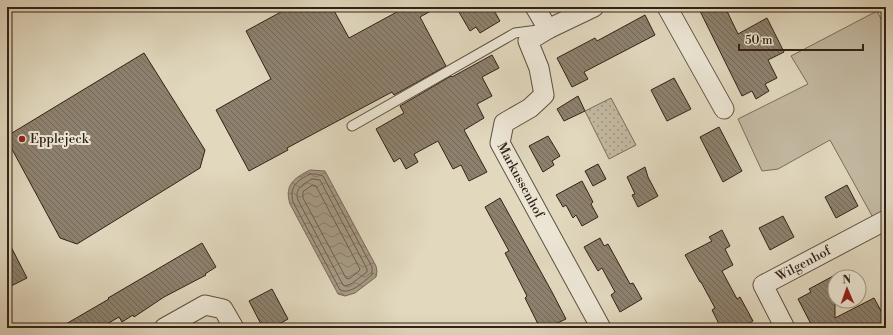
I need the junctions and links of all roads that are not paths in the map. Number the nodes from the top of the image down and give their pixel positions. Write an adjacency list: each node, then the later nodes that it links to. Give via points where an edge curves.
1 (534, 7): 4 (street)
2 (594, 7): 4 (street)
3 (667, 7): 5 (street)
4 (548, 29): 6 (lane, via 515,33); 10 (street, Markussenhof, via 528,41 539,68 544,95 530,108 504,123 500,143)
5 (724, 109)
6 (352, 126)
7 (886, 220): 11 (street, Wilgenhof, via 763,285)
8 (164, 328): 9 (street, via 205,305 223,309)
9 (234, 328)
10 (601, 328)
11 (785, 328)

